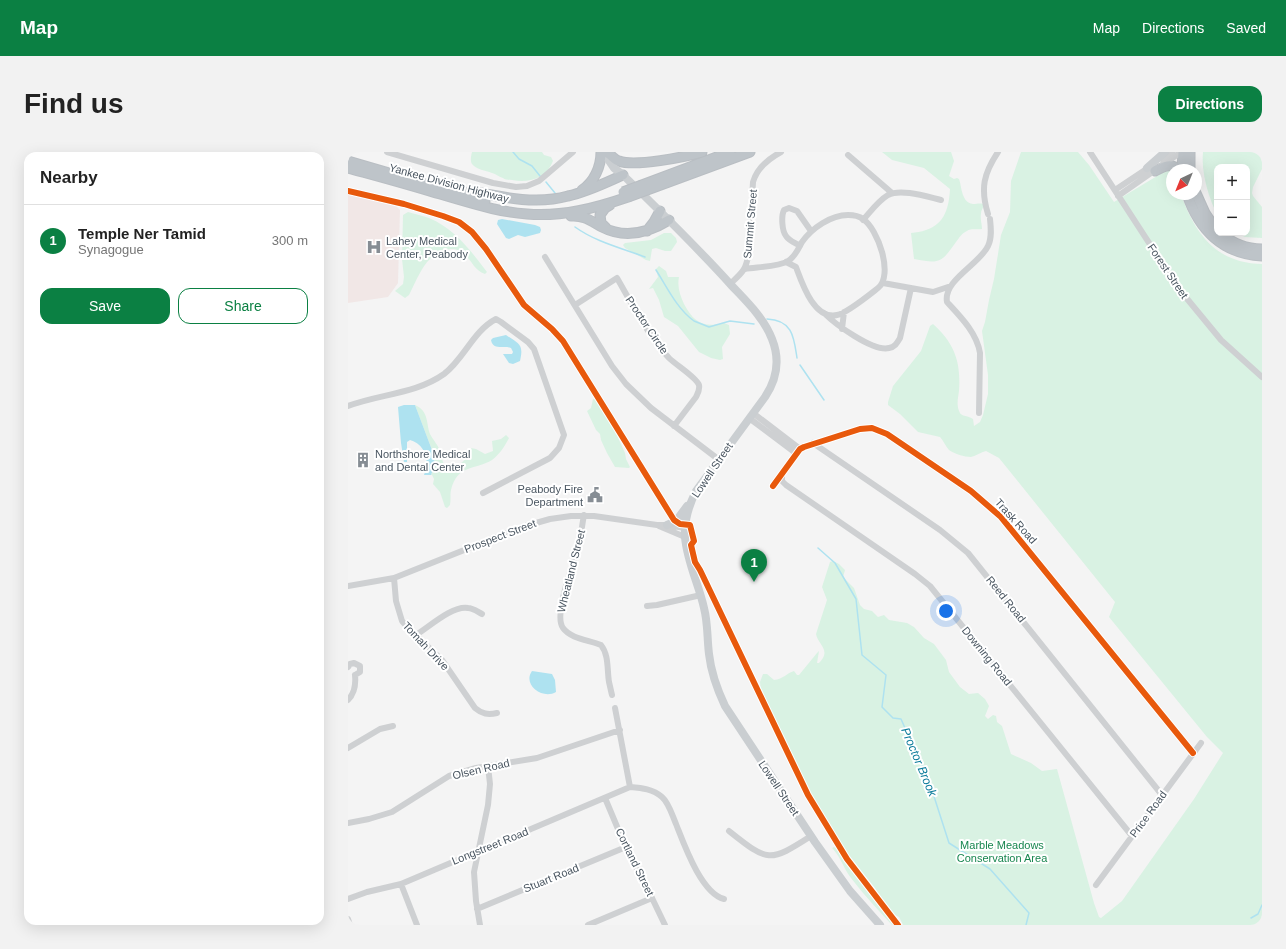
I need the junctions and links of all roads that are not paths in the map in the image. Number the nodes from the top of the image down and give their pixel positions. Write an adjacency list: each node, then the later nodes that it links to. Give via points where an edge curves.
1 (387, 152): 2 (street, via 516,187 538,181)
2 (573, 152)
3 (605, 152): 4 (highway, via 620,162 638,162); 21 (main road, Lowell Street); 27 (highway, via 593,179)
4 (702, 152)
5 (730, 152): 24 (highway, Yankee Division Highway)
6 (750, 152): 24 (highway, Yankee Division Highway)
7 (781, 152): 50 (street, Summit Street, via 760,168 753,182 749,252)
8 (998, 152): 53 (street, via 984,180 984,196 991,233 987,248)
9 (1090, 152): 25 (street, Forest Street)
10 (1165, 152): 20 (main road)
11 (1172, 152): 20 (street)
12 (1182, 152): 16 (highway); 20 (street)
13 (1190, 152): 17 (highway)
14 (848, 155): 23 (street)
15 (348, 161): 22 (highway, Yankee Division Highway)
16 (1182, 164)
17 (1190, 164)
18 (1166, 166): 20 (highway)
19 (348, 168): 34 (highway, Yankee Division Highway)
20 (1151, 169): 25 (street); 29 (street)
21 (623, 175): 27 (highway); 35 (main road, Lowell Street)
22 (434, 185): 27 (highway, via 528,200); 28 (highway, Yankee Division Highway, via 489,202 536,208 559,208)
23 (881, 185): 26 (street); 30 (street)
24 (644, 188): 28 (highway, Yankee Division Highway, bridge)
25 (1115, 190): 29 (street, Forest Street)
26 (892, 193): 30 (street); 31 (street, via 903,192)
27 (576, 194)
28 (626, 195): 34 (highway, Yankee Division Highway, via 592,209 560,214); 39 (highway, via 602,212 600,219)
29 (1118, 196): 61 (street, Forest Street, via 1166,271 1194,308 1220,340)
30 (884, 198): 37 (street)
31 (941, 200)
32 (1190, 200): 47 (highway, via 1198,219 1210,235 1231,249)
33 (1199, 200): 38 (highway)
34 (496, 210): 39 (highway, via 533,218 582,216)
35 (660, 211): 36 (main road, Lowell Street); 40 (highway)
36 (669, 220): 40 (highway); 52 (main road, Lowell Street)
37 (863, 220): 41 (street, via 852,215 838,216); 51 (street, via 874,233 880,249 885,277)
38 (1214, 226)
39 (607, 229): 40 (highway, via 626,234)
40 (646, 231)
41 (811, 231): 43 (street); 43 (street, via 797,210 784,210 782,216 785,233)
42 (1223, 236): 44 (highway, via 1241,246)
43 (800, 246): 45 (street)
44 (1262, 249)
45 (796, 254): 48 (street); 49 (street)
46 (545, 256): 57 (street)
47 (1262, 256)
48 (786, 262): 49 (street); 50 (street)
49 (796, 267): 58 (street, via 808,297)
50 (745, 268): 52 (street, Summit Street)
51 (883, 283): 54 (street); 59 (street)
52 (730, 284): 64 (main road, Lowell Street, via 765,325 776,354 776,371 772,386)
53 (951, 286): 55 (street); 56 (street, via 946,295)
54 (911, 288): 55 (street); 60 (street, via 896,345 880,348)
55 (933, 292): 56 (street)
56 (947, 302): 63 (street, via 971,331 978,344)
57 (575, 305): 65 (street, via 626,384); 65 (street, Proctor Circle, via 616,278 661,349 699,385 696,397)
58 (821, 310): 59 (street, via 833,315); 60 (street)
59 (844, 312): 60 (street)
60 (842, 329)
61 (1262, 377)
62 (348, 406): 71 (street, via 405,391 442,375 484,327 496,319 534,349 564,435 559,448 550,458)
63 (979, 413)
64 (751, 416): 67 (street); 68 (main road, Lowell Street)
65 (674, 426): 68 (street)
66 (813, 443): 67 (street, Trask Road); 94 (street, Trask Road, via 860,429 872,428 882,431 999,514); 97 (street, Reed Road, via 940,530 968,553)
67 (799, 452): 69 (street, Trask Road)
68 (718, 459): 72 (main road, Lowell Street)
69 (782, 475): 70 (street, Trask Road); 102 (street, Downing Road, via 782,481 786,485 930,586)
70 (773, 486)
71 (482, 493)
72 (692, 499): 75 (main road, via 679,518); 76 (main road, Lowell Street)
73 (584, 515): 74 (street, Prospect Street); 77 (street, Prospect Street, via 532,523); 86 (street, Wheatland Street, via 559,617 562,627 570,636 604,648)
74 (657, 525): 75 (street, Prospect Street); 76 (street, Prospect Street)
75 (667, 525): 76 (street, Prospect Street)
76 (685, 532): 79 (main road, Lowell Street, via 688,553)
77 (394, 578): 78 (street, Prospect Street); 82 (street, Tomah Drive, via 400,616)
78 (348, 586)
79 (701, 595): 80 (street); 101 (main road, Lowell Street, via 706,615 710,661 720,697)
80 (647, 606)
81 (482, 614): 82 (street, via 468,608 459,608)
82 (416, 635): 89 (street, Tomah Drive, via 442,660 475,708 486,714)
83 (348, 667): 85 (street, via 354,662 360,666 360,672)
84 (348, 670): 85 (street)
85 (355, 675): 87 (street, via 356,686)
86 (612, 695)
87 (348, 700)
88 (615, 708): 91 (street)
89 (497, 713)
90 (393, 726): 93 (street, via 380,729)
91 (620, 730): 95 (street, Olsen Road, via 537,758); 96 (street)
92 (1201, 743): 94 (street, Price Road)
93 (348, 748)
94 (1193, 753): 97 (street, Price Road)
95 (488, 766): 99 (street, Olsen Road, via 449,776 392,812); 104 (street, via 488,805)
96 (630, 787): 98 (street, Longstreet Road); 109 (street, via 654,791 666,800 704,883 714,895)
97 (1162, 795): 102 (street, Price Road)
98 (605, 798): 103 (street, Cortland Street); 104 (street, Longstreet Road)
99 (348, 823)
100 (729, 831): 101 (street, via 753,850 767,856 784,854)
101 (812, 836): 117 (main road, Lowell Street, via 850,891)
102 (1132, 836): 106 (street, Price Road)
103 (626, 846): 107 (street, Cortland Street); 110 (street, Stuart Road)
104 (478, 850): 105 (street, Longstreet Road); 110 (street, via 474,872)
105 (401, 884): 108 (street, Longstreet Road); 113 (street)
106 (1096, 885)
107 (652, 898): 115 (street); 116 (street, Cortland Street)
108 (348, 899)
109 (724, 899)
110 (477, 909): 114 (street)
111 (348, 919): 112 (street)
112 (350, 925)
113 (417, 925)
114 (480, 925)
115 (588, 925)
116 (665, 925)
117 (880, 925)

